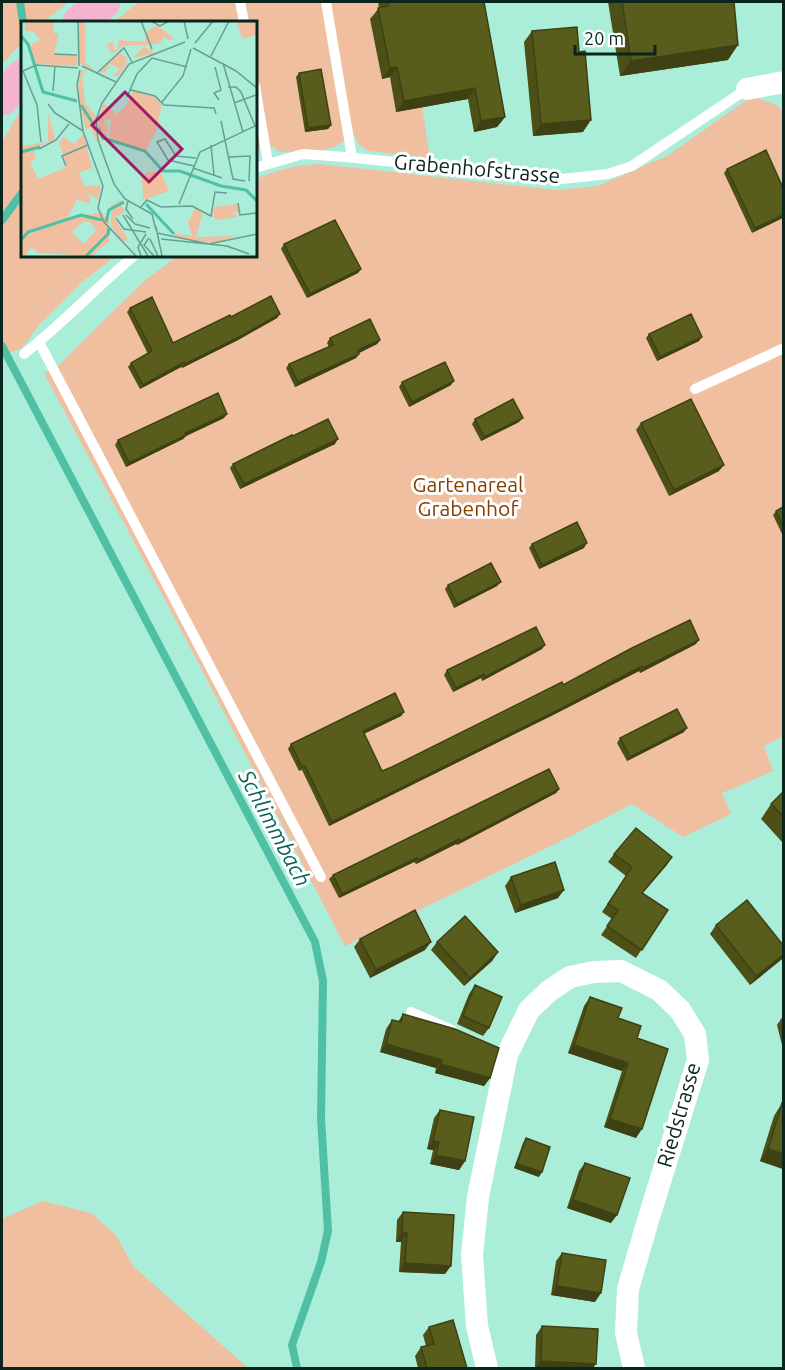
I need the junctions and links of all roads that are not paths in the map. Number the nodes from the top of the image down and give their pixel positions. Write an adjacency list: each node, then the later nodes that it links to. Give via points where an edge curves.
1 (104, 2): 4 (main road)
2 (240, 2): 5 (lane)
3 (326, 2): 9 (lane)
4 (81, 21)
5 (244, 21)
6 (783, 82): 7 (street, Grabenhofstrasse)
7 (747, 88): 9 (lane, Grabenhofstrasse, via 632,166 608,174 562,179)
8 (256, 92): 10 (lane)
9 (352, 158): 10 (lane, Grabenhofstrasse, via 303,154)
10 (268, 163): 11 (lane, Grabenhofstrasse)
11 (256, 168)
12 (134, 256): 13 (lane)
13 (39, 342): 15 (lane); 17 (lane)
14 (783, 348): 16 (lane)
15 (24, 354)
16 (695, 389)
17 (321, 877)
18 (411, 1012): 19 (lane)
19 (465, 1036)
20 (487, 1368): 21 (street, Riedstrasse, via 477,1326 472,1255 502,1053 529,1010 549,991 570,977 621,971 659,990 680,1010 695,1034 699,1060 628,1289 626,1333)
21 (634, 1368)

